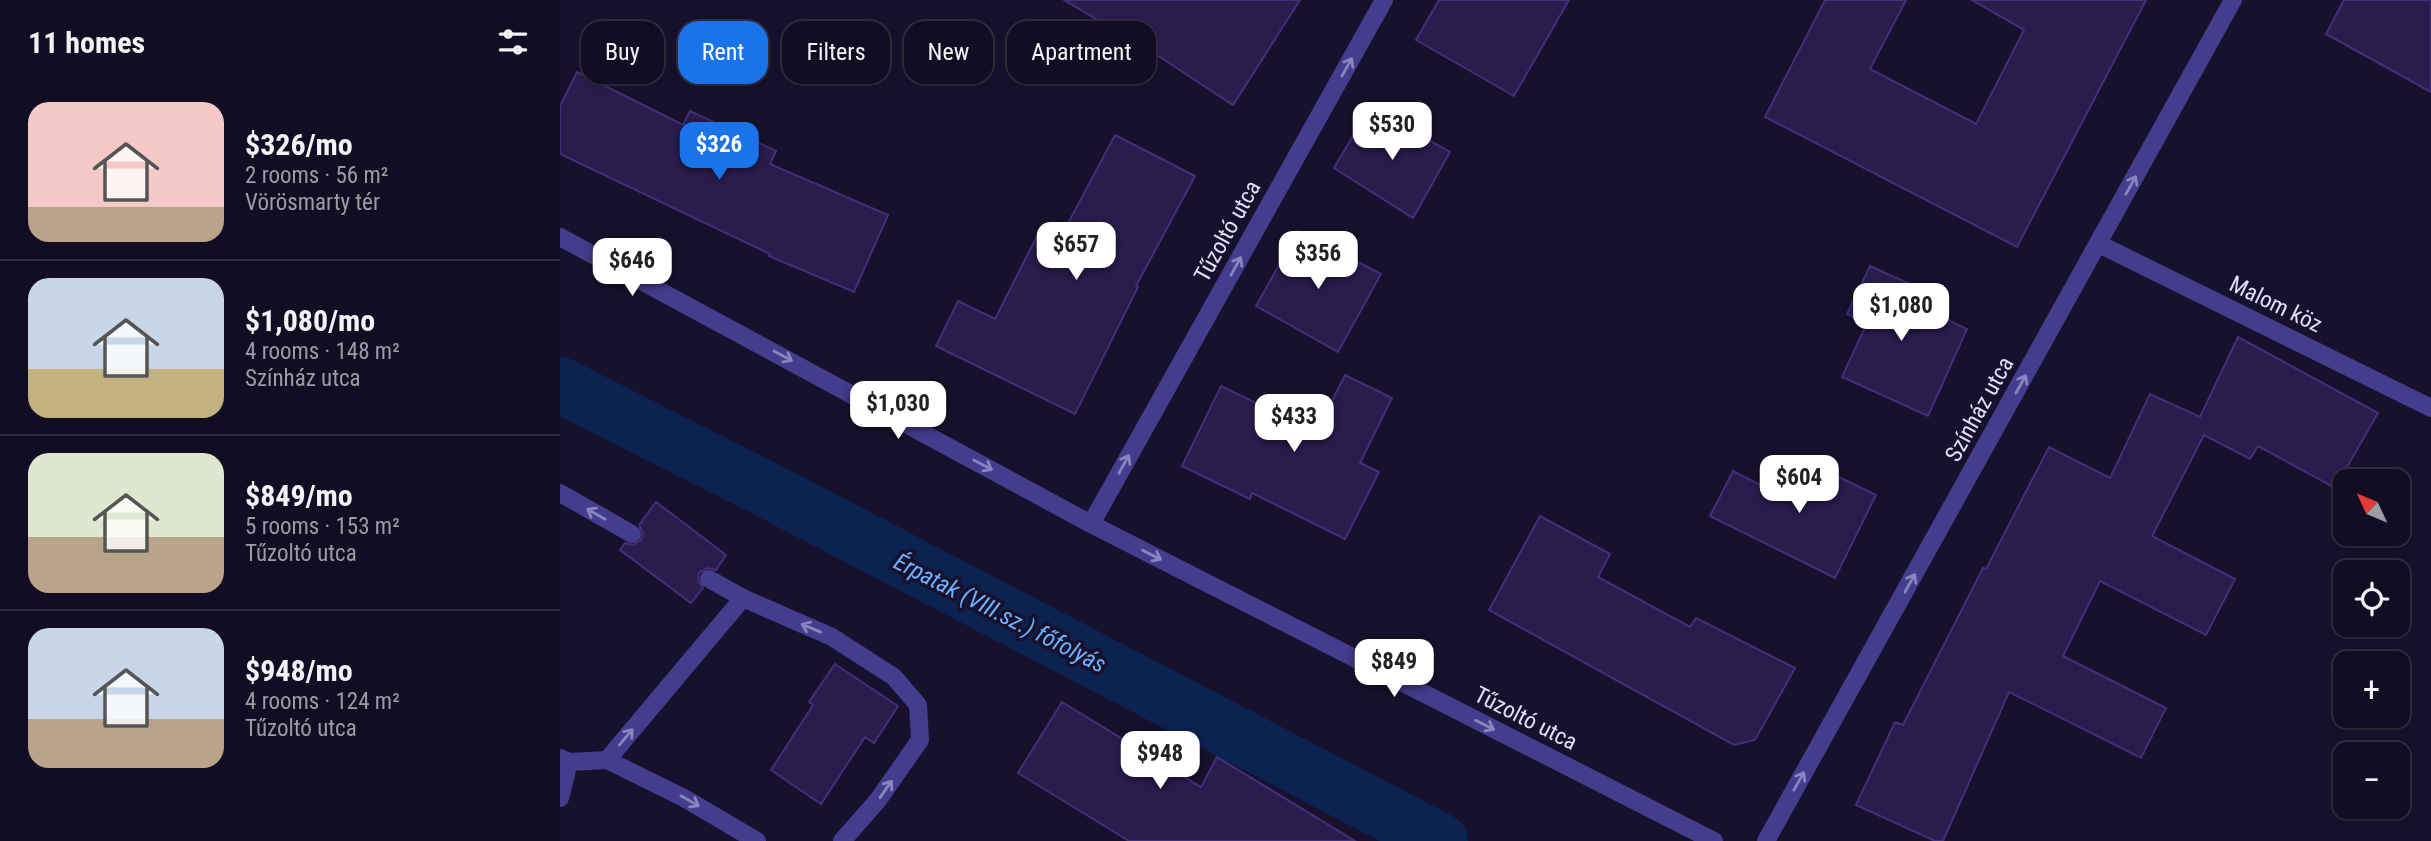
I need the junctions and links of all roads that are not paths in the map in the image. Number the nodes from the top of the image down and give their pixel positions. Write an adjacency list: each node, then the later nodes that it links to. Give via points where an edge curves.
1 (1384, 0): 7 (street, Tűzoltó utca, one-way to 1)
2 (2233, 0): 4 (street, Színház utca, one-way to 2)
3 (560, 237): 7 (street, Tűzoltó utca, one-way to 7)
4 (2099, 244): 5 (street, Malom köz); 17 (street, Színház utca, one-way to 4)
5 (2431, 408)
6 (560, 493): 8 (street, one-way to 6)
7 (1091, 524): 16 (street, Tűzoltó utca, one-way to 16)
8 (632, 534)
9 (709, 579): 10 (street)
10 (743, 598): 12 (street, one-way to 10); 15 (street, one-way to 10, via 878,800 919,740 918,705 894,677 832,637)
11 (565, 760): 12 (street); 13 (street)
12 (607, 760): 14 (street, one-way to 14, via 684,797)
13 (560, 798)
14 (757, 841)
15 (842, 841)
16 (1714, 841)
17 (1766, 841)

